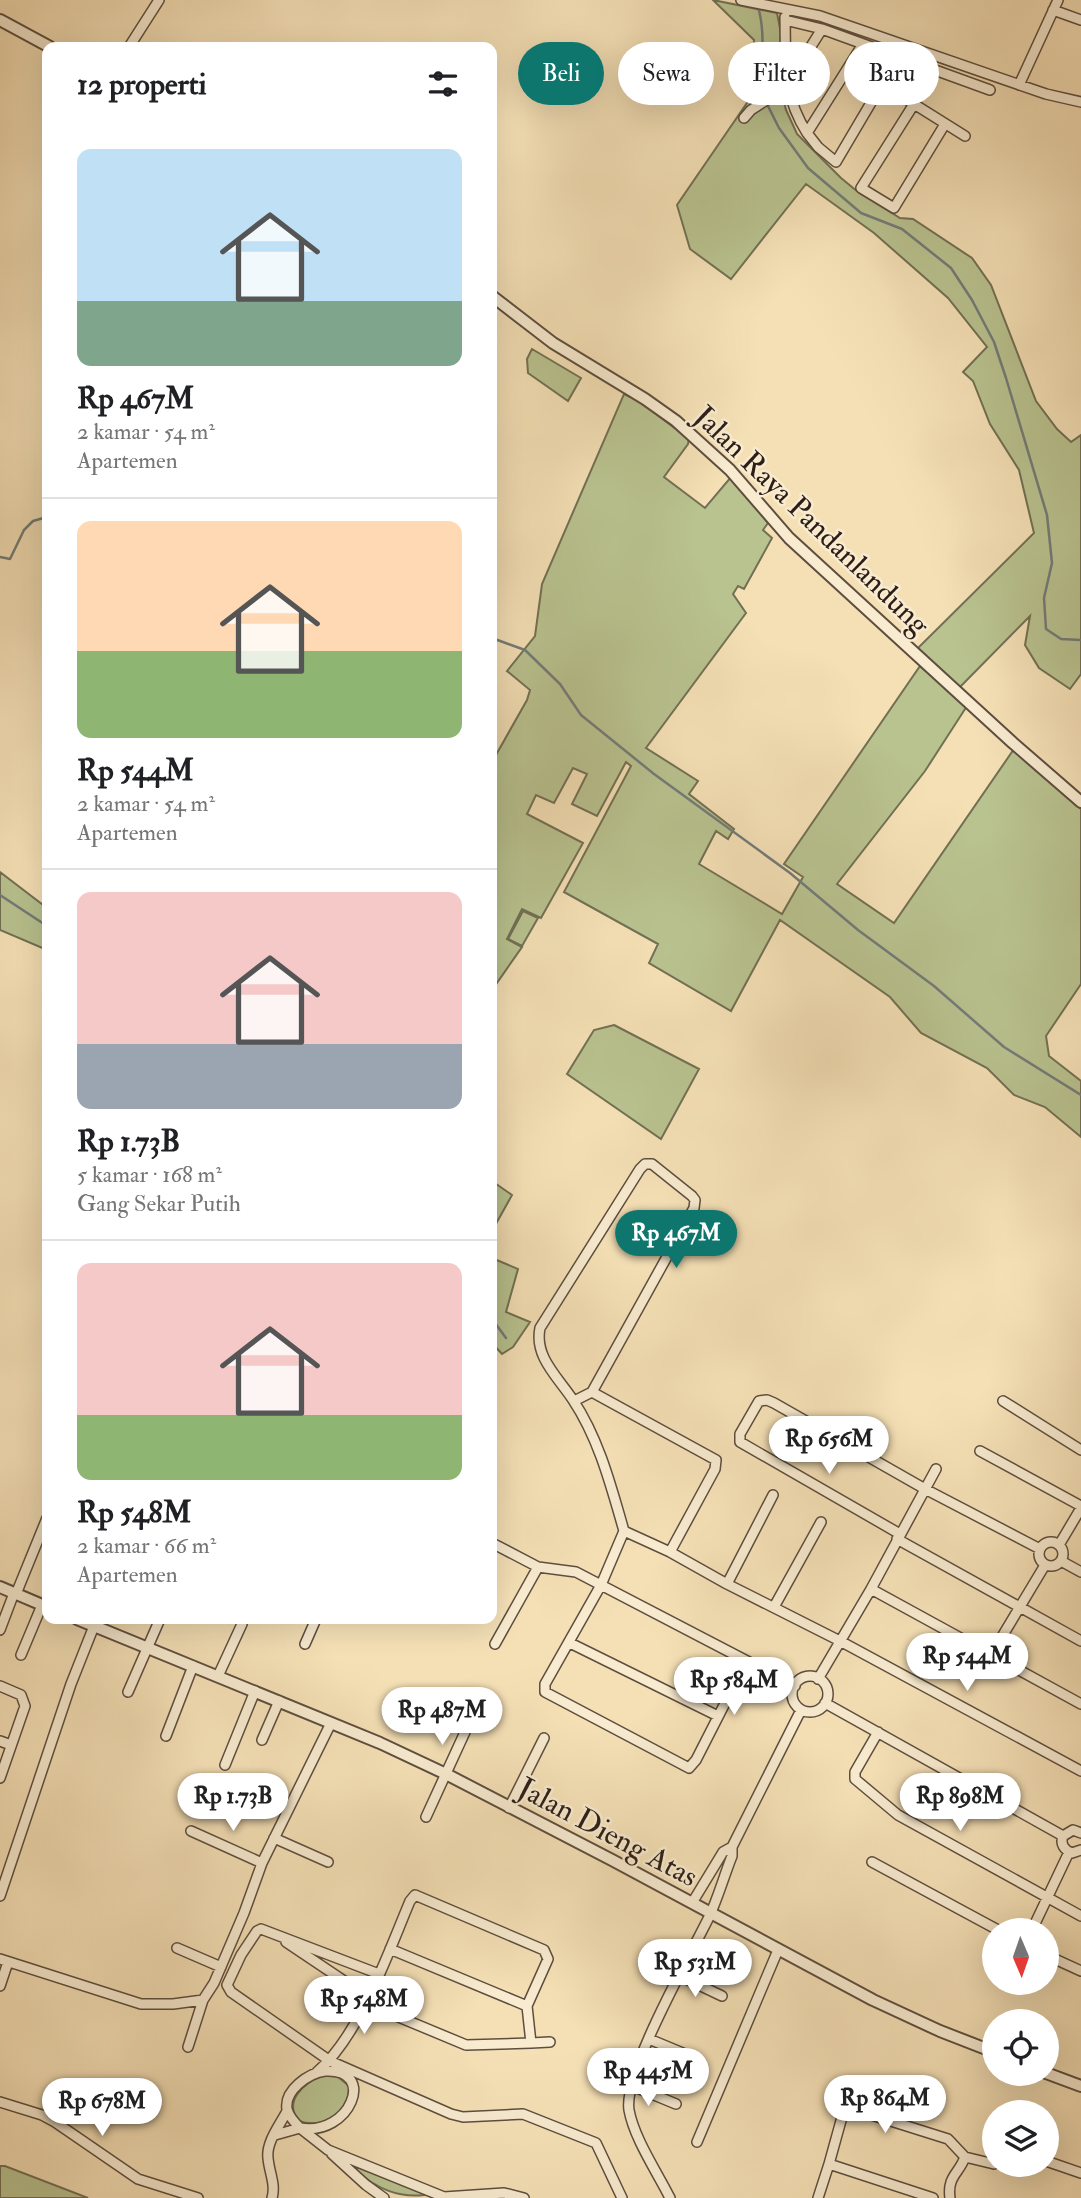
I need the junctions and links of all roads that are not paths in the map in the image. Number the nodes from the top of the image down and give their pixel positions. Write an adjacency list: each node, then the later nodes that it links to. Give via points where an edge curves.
1 (159, 0): 10 (street)
2 (1058, 0): 5 (street)
3 (746, 1): 4 (street)
4 (785, 9): 7 (street); 17 (street, via 820,16)
5 (1053, 10): 8 (street); 17 (street)
6 (0, 20): 14 (street)
7 (785, 20): 9 (street); 11 (street)
8 (1081, 20)
9 (822, 29): 12 (street); 13 (street)
10 (132, 42)
11 (786, 42)
12 (814, 42)
13 (858, 42)
14 (42, 43)
15 (939, 72): 18 (street)
16 (844, 74): 27 (street)
17 (1019, 85): 19 (street)
18 (990, 90)
19 (1081, 102)
20 (759, 105): 25 (street)
21 (793, 105): 27 (street)
22 (870, 105): 27 (street, via 836,162)
23 (913, 105): 26 (street, via 861,188 894,208)
24 (916, 105): 26 (street)
25 (744, 118)
26 (945, 124): 28 (street)
27 (807, 133)
28 (965, 136)
29 (497, 300): 30 (street, Jalan Raya Pandanlandung, via 554,343 677,421 730,470 789,538)
30 (1081, 802)
31 (592, 1392): 32 (street); 32 (street, via 695,1204 692,1196 652,1164 640,1169 540,1328 541,1352); 47 (street, via 716,1460)
32 (574, 1401): 42 (street, via 597,1446)
33 (1003, 1401): 34 (street)
34 (1081, 1450)
35 (980, 1451): 39 (street)
36 (936, 1469): 37 (street)
37 (925, 1489): 43 (street); 43 (street, via 766,1400 759,1401 740,1434 743,1445); 46 (street)
38 (773, 1494): 52 (street)
39 (1081, 1507): 44 (street)
40 (821, 1522): 58 (street)
41 (42, 1530): 56 (street)
42 (624, 1531): 47 (street); 53 (street)
43 (899, 1537): 55 (street); 59 (street)
44 (1059, 1545): 46 (street, via 1048,1542); 48 (street)
45 (497, 1546): 50 (street)
46 (1040, 1549): 49 (street)
47 (670, 1552): 52 (street)
48 (1061, 1561): 49 (street); 51 (street)
49 (1045, 1564): 59 (street)
50 (538, 1567): 53 (street, via 576,1572); 71 (street)
51 (1081, 1572)
52 (727, 1584): 58 (street)
53 (601, 1585): 69 (street); 75 (street)
54 (0, 1587): 56 (street)
55 (871, 1589): 67 (street); 74 (street)
56 (15, 1593): 57 (street); 66 (street)
57 (42, 1605)
58 (774, 1608): 67 (street)
59 (1020, 1608): 68 (street); 74 (street)
60 (42, 1610): 73 (street)
61 (89, 1624): 65 (street, Jalan Dieng Atas)
62 (158, 1624): 72 (street)
63 (242, 1624): 77 (street)
64 (314, 1624): 70 (street)
65 (94, 1626): 72 (street, Jalan Dieng Atas); 114 (street)
66 (0, 1630)
67 (840, 1641): 78 (street); 97 (street)
68 (1081, 1641)
69 (570, 1643): 87 (street); 87 (street, via 545,1684 545,1692 681,1766 693,1766)
70 (305, 1644)
71 (495, 1644)
72 (148, 1648): 76 (street, Jalan Dieng Atas); 82 (street)
73 (22, 1655)
74 (990, 1655): 85 (street)
75 (746, 1662): 80 (street); 87 (street)
76 (193, 1666): 77 (street, Jalan Dieng Atas); 91 (street)
77 (218, 1676): 81 (street, Jalan Dieng Atas)
78 (818, 1679): 80 (street, via 805,1678); 84 (street, via 827,1688)
79 (0, 1686): 95 (street, via 25,1701)
80 (795, 1686): 86 (street, via 793,1699)
81 (255, 1691): 83 (street, Jalan Dieng Atas); 96 (street)
82 (128, 1692)
83 (279, 1701): 88 (street, Jalan Dieng Atas); 93 (street)
84 (825, 1703): 86 (street, via 815,1712); 90 (street)
85 (1081, 1704)
86 (802, 1710): 106 (street)
87 (718, 1716)
88 (331, 1723): 98 (street, Jalan Dieng Atas); 105 (street)
89 (465, 1732): 98 (street)
90 (878, 1732): 104 (street); 115 (street, via 855,1779 898,1815)
91 (166, 1737)
92 (544, 1738): 100 (street)
93 (262, 1740)
94 (0, 1741): 95 (street)
95 (11, 1745): 99 (street)
96 (225, 1765)
97 (1081, 1771)
98 (446, 1774): 100 (street, Jalan Dieng Atas); 101 (street)
99 (0, 1778)
100 (509, 1808): 116 (street, Jalan Dieng Atas)
101 (426, 1817)
102 (191, 1831): 111 (street)
103 (1081, 1832): 104 (street, via 1073,1830)
104 (1063, 1836): 108 (street)
105 (274, 1838): 109 (street); 111 (street)
106 (732, 1847): 112 (street, via 723,1852); 113 (street)
107 (1081, 1850): 108 (street)
108 (1069, 1852): 115 (street)
109 (328, 1862)
110 (872, 1862): 120 (street)
111 (262, 1863): 127 (street)
112 (705, 1880): 113 (street); 116 (street)
113 (720, 1887): 117 (street)
114 (0, 1896)
115 (1048, 1898): 118 (street); 119 (street)
116 (692, 1903): 117 (street, Jalan Dieng Atas)
117 (711, 1913): 124 (street, Jalan Dieng Atas); 130 (street)
118 (1081, 1916)
119 (1038, 1918)
120 (982, 1921)
121 (270, 1932): 129 (street); 134 (street); 141 (street, via 257,1931 241,1955 228,1989)
122 (177, 1948): 127 (street)
123 (390, 1949): 129 (street); 135 (street); 135 (street, via 415,1895 544,1950 548,1959)
124 (778, 1950): 140 (street, Jalan Dieng Atas, via 873,2000); 156 (street)
125 (4, 1960): 131 (street); 133 (street, via 141,2004)
126 (1059, 1961): 128 (street)
127 (221, 1967): 133 (street)
128 (1081, 1971)
129 (379, 1974): 134 (street)
130 (680, 1976): 132 (street); 136 (street)
131 (0, 1986)
132 (722, 1996)
133 (203, 2000): 139 (street)
134 (366, 2000): 138 (street, via 466,2045); 141 (street)
135 (527, 2006): 138 (street)
136 (649, 2039): 142 (street); 147 (street)
137 (550, 2042): 138 (street)
138 (531, 2043)
139 (188, 2047)
140 (982, 2047)
141 (333, 2058): 143 (street); 144 (street)
142 (697, 2059)
143 (342, 2070): 144 (street); 145 (street); 149 (street)
144 (317, 2072): 152 (street, via 295,2086)
145 (366, 2078): 149 (street); 170 (street, via 456,2116 523,2114 591,2141 600,2148)
146 (1059, 2078): 148 (street)
147 (630, 2085): 151 (street); 171 (street, via 629,2109)
148 (1081, 2086)
149 (355, 2089): 153 (street, via 349,2109)
150 (0, 2102): 165 (street, via 55,2122 138,2179)
151 (676, 2104)
152 (287, 2111): 154 (street); 155 (street)
153 (327, 2126): 154 (street); 157 (street, via 323,2133)
154 (300, 2128): 155 (street); 157 (street)
155 (275, 2135): 166 (street, via 268,2149)
156 (697, 2142)
157 (326, 2149): 164 (street); 167 (street)
158 (965, 2157): 159 (street); 160 (street, via 948,2139 859,2111 842,2117); 163 (street, via 950,2180)
159 (982, 2161)
160 (829, 2164): 172 (street); 173 (street)
161 (1059, 2165): 162 (street)
162 (1081, 2173)
163 (949, 2196): 174 (street)
164 (444, 2197): 168 (street); 169 (street, via 504,2193)
165 (198, 2198)
166 (272, 2198)
167 (384, 2198)
168 (438, 2198)
169 (524, 2198)
170 (622, 2198)
171 (670, 2198)
172 (818, 2198)
173 (933, 2198)
174 (961, 2198)

